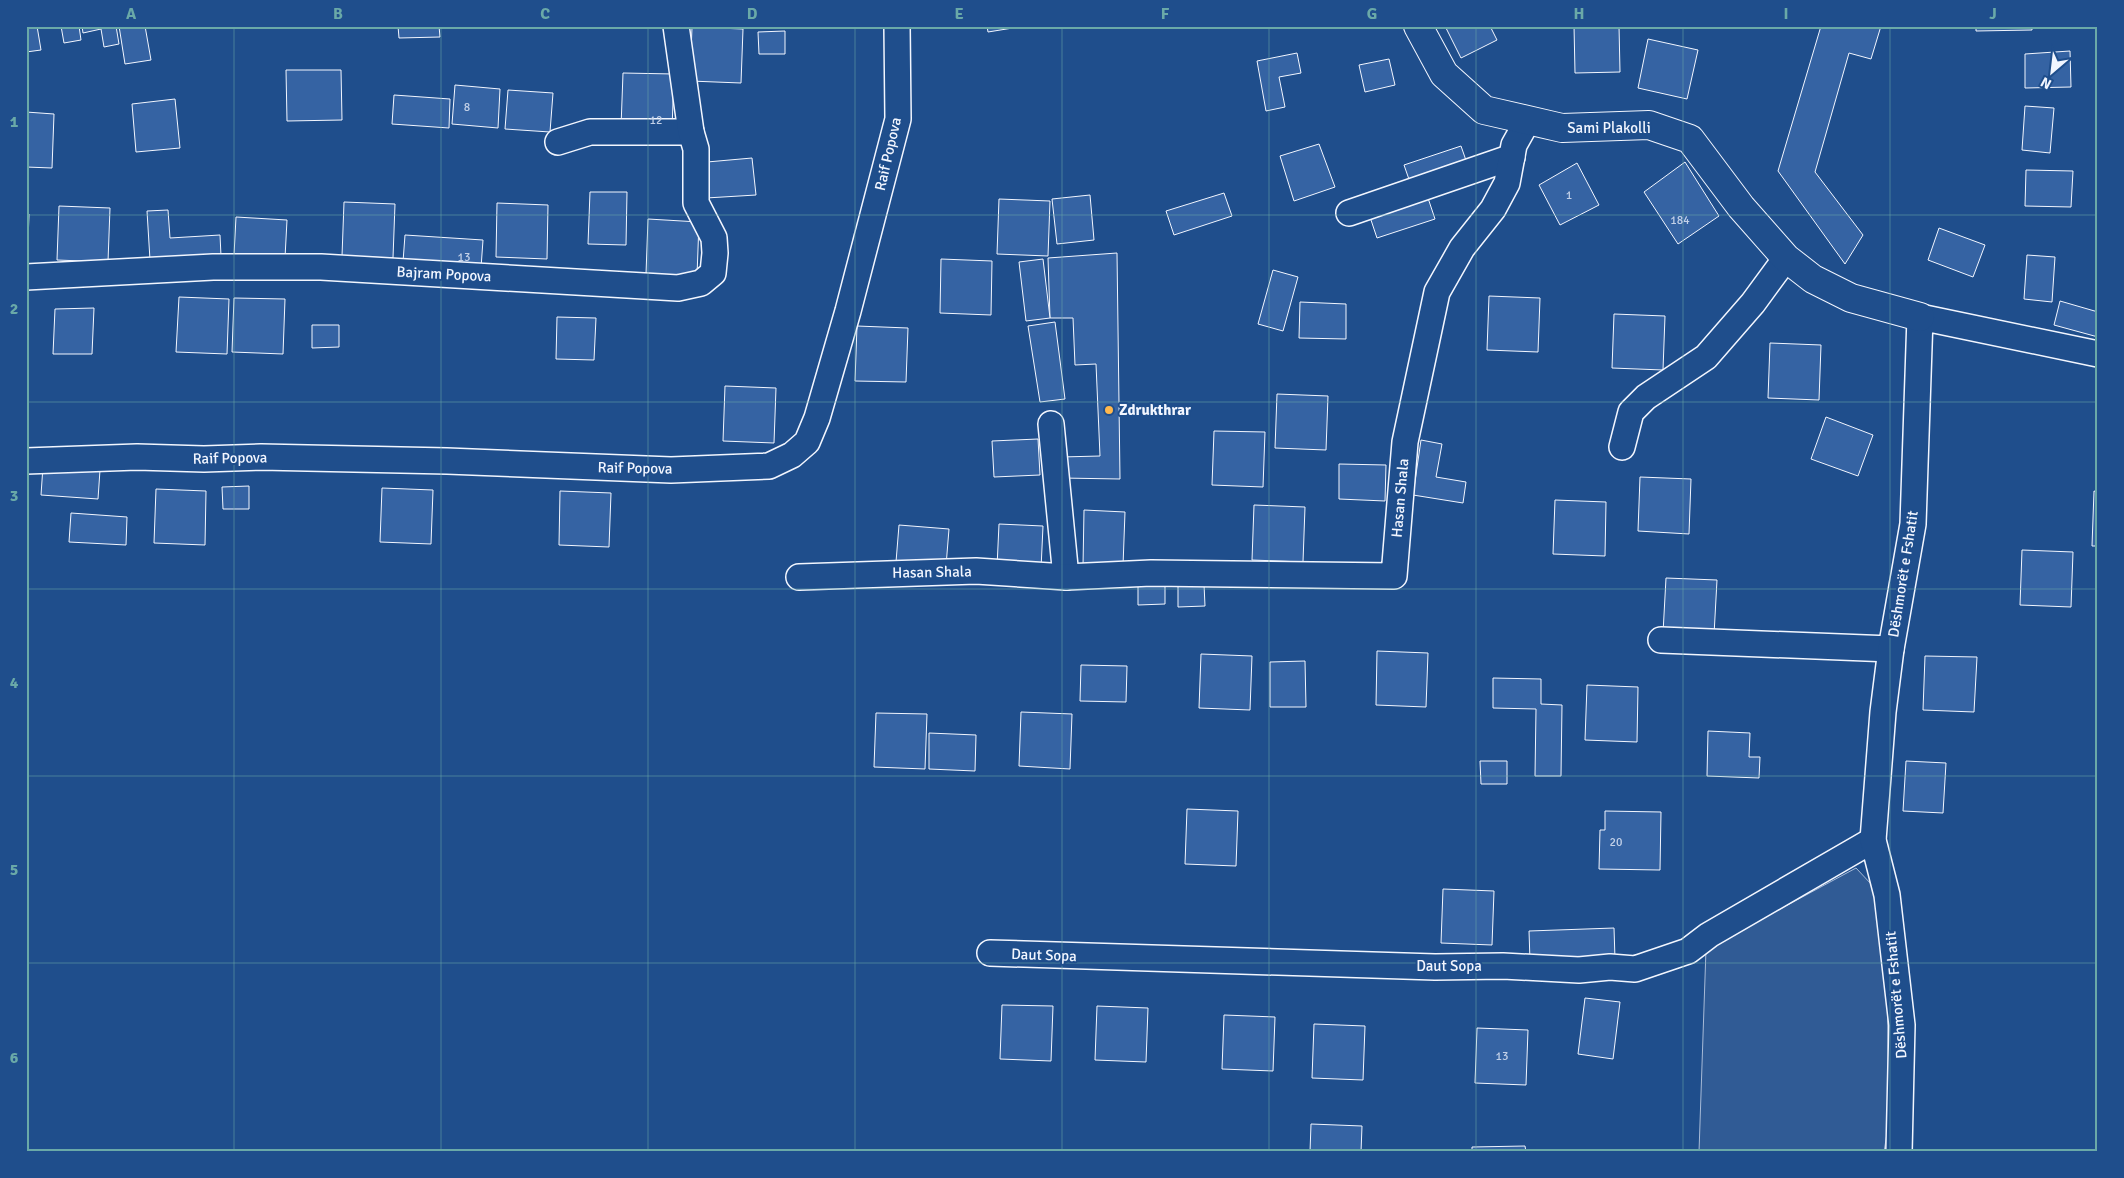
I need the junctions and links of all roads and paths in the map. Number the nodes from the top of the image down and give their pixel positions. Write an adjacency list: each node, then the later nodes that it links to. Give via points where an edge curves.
1 (676, 26): 5 (street, Bajram Popova)
2 (897, 26): 15 (street, Raif Popova, via 898,119 817,418 807,442 792,455 769,466 671,470 291,458 138,457)
3 (1418, 26): 4 (street, Sami Plakolli, via 1444,74 1484,110)
4 (1528, 120): 7 (street, Hasan Shala, via 1514,145); 9 (street, Sami Plakolli, via 1562,128 1649,125 1690,139 1741,207)
5 (691, 132): 6 (street, via 590,132); 10 (street, Bajram Popova, via 696,148 696,203 714,238 715,253 713,273 700,283 678,288 321,267 213,267)
6 (558, 142)
7 (1512, 157): 8 (street); 16 (street, Hasan Shala, via 1507,183 1494,209 1462,248 1438,292 1405,442 1394,576 1151,573)
8 (1349, 213)
9 (1786, 258): 11 (street, Sami Plakolli, via 1813,279 1851,298); 14 (street, via 1753,303 1706,357 1646,397 1631,412)
10 (26, 277)
11 (1920, 317): 12 (street); 19 (street, Dëshmorët e Fshatit, via 1913,524)
12 (2098, 354)
13 (1050, 424): 16 (street)
14 (1622, 447)
15 (26, 461)
16 (1066, 577): 17 (street, Hasan Shala, via 976,571)
17 (799, 578)
18 (1661, 640): 19 (street, Dëshmorët e Fshatit)
19 (1891, 649): 20 (street, Dëshmorët e Fshatit)
20 (1873, 840): 21 (street, Daut Sopa, via 1709,935 1688,952 1635,969 1436,967); 22 (street, Dëshmorët e Fshatit, via 1887,895 1902,1025)
21 (990, 954)
22 (1899, 1152)

